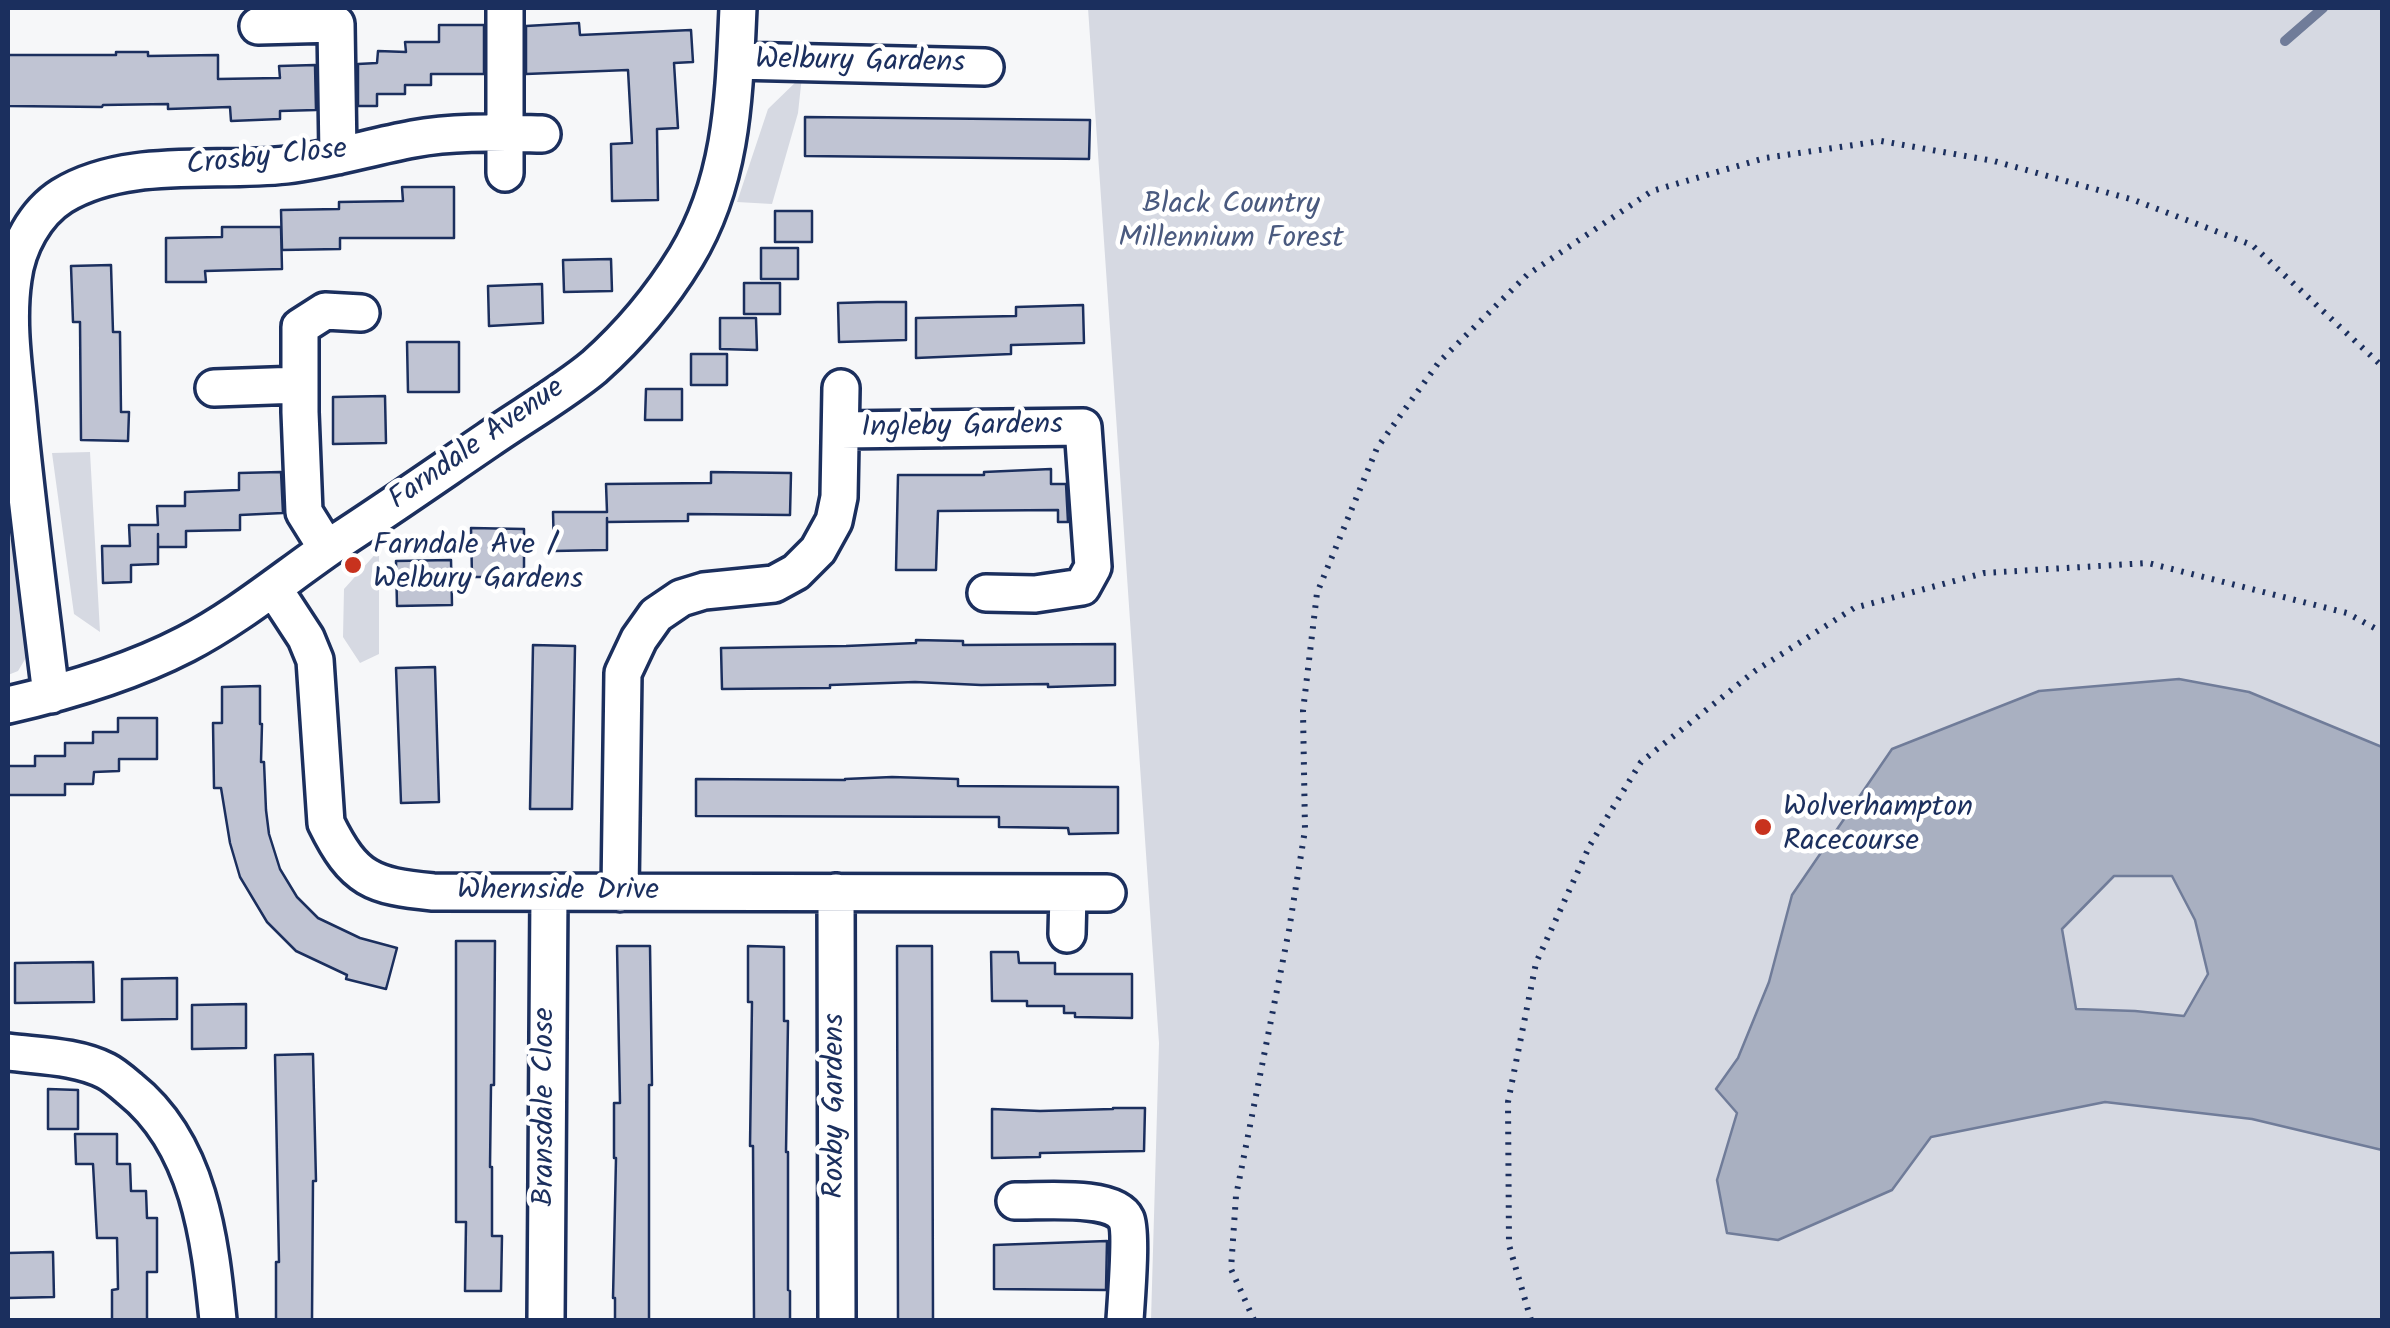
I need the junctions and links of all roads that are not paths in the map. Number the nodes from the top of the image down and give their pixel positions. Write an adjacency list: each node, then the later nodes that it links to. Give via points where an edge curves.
1 (505, 8): 6 (street)
2 (738, 8): 4 (street, Farndale Avenue)
3 (258, 26): 8 (street, via 336,24)
4 (736, 61): 5 (street, Welbury Gardens); 17 (street, Farndale Avenue, via 720,180 661,296 592,368)
5 (985, 67)
6 (506, 134): 7 (street, Crosby Close); 8 (street, Crosby Close, via 416,138); 9 (street)
7 (542, 134)
8 (338, 156): 10 (street, Crosby Close, via 130,172)
9 (506, 173)
10 (22, 212): 16 (street, Crosby Close, via 10,332)
11 (361, 313): 12 (street, via 325,311 300,327)
12 (300, 385): 13 (street); 17 (street, via 304,512)
13 (214, 388)
14 (841, 388): 15 (street, Ingleby Gardens)
15 (840, 430): 19 (street, Ingleby Gardens, via 1083,427 1093,566 1082,587); 23 (street, Ingleby Gardens, via 834,521 818,550 774,584 681,598 656,615 639,639 623,673)
16 (18, 520): 20 (street, Crosby Close)
17 (327, 549): 18 (street, Farndale Avenue)
18 (274, 589): 20 (street, Farndale Avenue, via 187,643); 25 (street, Whernside Drive, via 316,660 326,823 352,866 395,889)
19 (986, 592)
20 (51, 695): 21 (street, Farndale Avenue)
21 (8, 706)
22 (836, 892): 23 (street, Whernside Drive); 26 (street, Whernside Drive); 32 (street, Roxby Gardens)
23 (620, 893): 25 (street, Whernside Drive)
24 (1107, 893): 26 (street, Whernside Drive)
25 (549, 894): 31 (street, Bransdale Close)
26 (1068, 894): 27 (street)
27 (1067, 934)
28 (8, 1052): 30 (street, via 107,1071 170,1132 206,1226)
29 (1015, 1202): 33 (street, via 1090,1202 1114,1207 1126,1219)
30 (218, 1320)
31 (546, 1320)
32 (838, 1320)
33 (1125, 1320)

